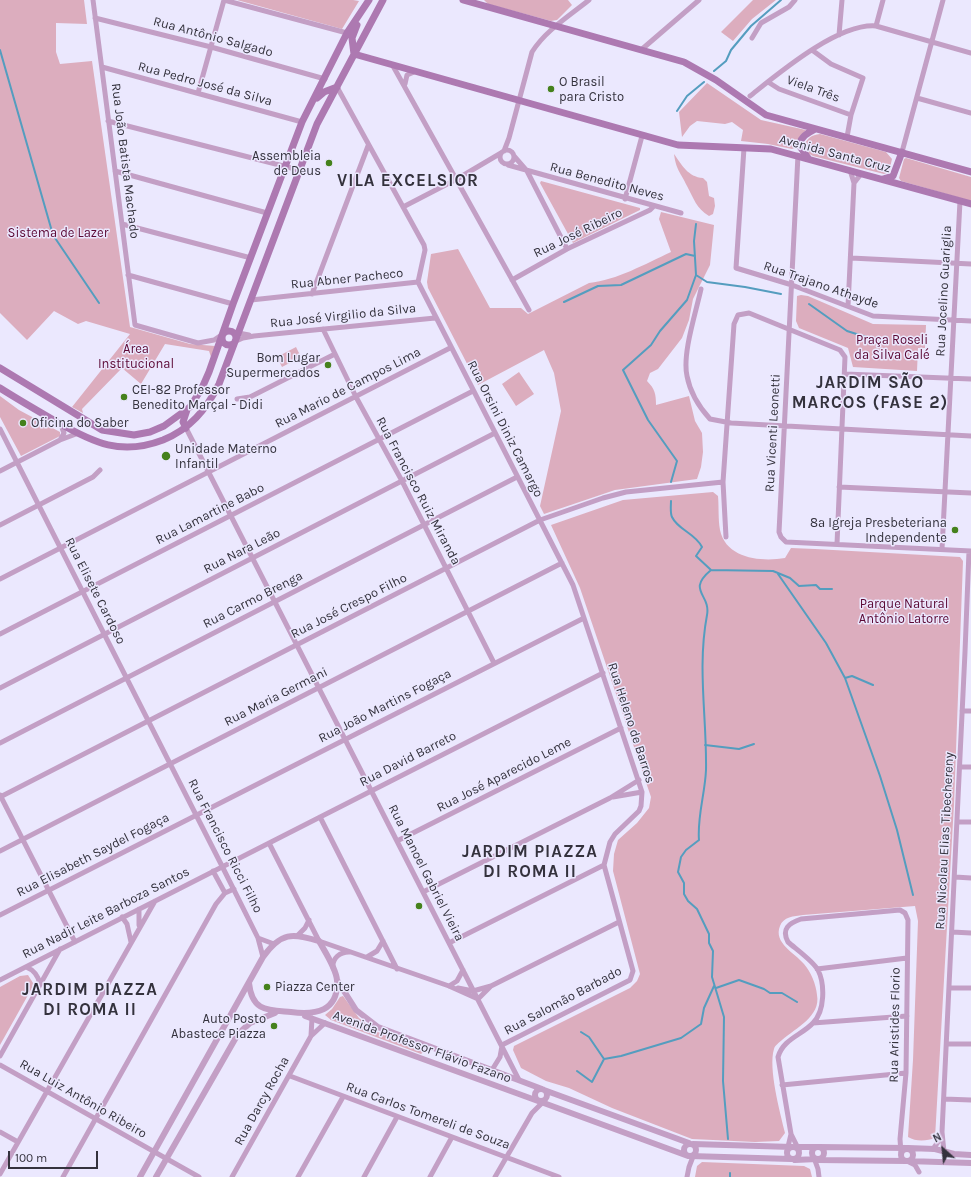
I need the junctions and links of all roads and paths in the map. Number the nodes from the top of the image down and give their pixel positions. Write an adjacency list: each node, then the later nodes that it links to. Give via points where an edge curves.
1 (93, 0): 13 (street, Rua João Batista Machado)
2 (224, 0): 16 (street); 20 (street)
3 (370, 0): 16 (main road); 24 (main road, via 353,33 351,42)
4 (383, 0): 24 (main road)
5 (463, 0): 12 (main road, Avenida Santa Cruz)
6 (589, 0): 15 (street)
7 (699, 0): 21 (street)
8 (794, 0): 18 (street, via 789,8 761,23)
9 (842, 0): 17 (street)
10 (883, 0): 14 (street)
11 (943, 0): 19 (street)
12 (475, 2): 15 (main road, Avenida Santa Cruz)
13 (95, 18): 20 (street, Rua Antônio Salgado); 26 (street, Rua João Batista Machado)
14 (876, 26): 17 (street, via 867,25); 19 (street)
15 (556, 27): 21 (main road, Avenida Santa Cruz); 35 (street, via 532,52)
16 (347, 33): 28 (main road)
17 (839, 35): 22 (street)
18 (752, 38)
19 (932, 42): 23 (street); 34 (street)
20 (211, 46): 28 (street, Rua Antônio Salgado); 32 (street)
21 (641, 50): 41 (main road, Avenida Santa Cruz, via 695,67 766,115)
22 (812, 50): 29 (street); 38 (street, via 831,64 863,78)
23 (971, 53)
24 (354, 57): 25 (main road, Avenida Santa Cruz); 31 (main road)
25 (393, 66): 27 (main road, Avenida Santa Cruz); 30 (street)
26 (102, 67): 32 (street, Rua Pedro José da Silva); 39 (street, Rua João Batista Machado)
27 (415, 72): 30 (street, via 407,75); 35 (main road, Avenida Santa Cruz)
28 (325, 79): 36 (main road)
29 (768, 82): 33 (street); 38 (street, Viela Três, via 779,89)
30 (405, 85): 64 (street)
31 (337, 86): 36 (main road, via 324,92); 44 (street, Rua Abner Pacheco); 57 (main road, via 317,124)
32 (198, 93): 40 (street, Rua Pedro José da Silva)
33 (750, 96)
34 (917, 98): 37 (street); 49 (street)
35 (519, 100): 42 (main road, Avenida Santa Cruz); 48 (street, via 509,138)
36 (312, 103): 40 (main road)
37 (971, 113)
38 (851, 114): 43 (street)
39 (108, 121): 56 (street); 59 (street, Rua João Batista Machado)
40 (302, 122): 56 (main road)
41 (815, 129): 43 (main road, Avenida Santa Cruz); 45 (main road, via 804,136)
42 (642, 136): 46 (main road, Avenida Santa Cruz, via 678,145); 67 (street)
43 (847, 137): 47 (main road, Avenida Santa Cruz)
44 (368, 146): 71 (street, Rua Abner Pacheco); 85 (street)
45 (799, 146): 50 (main road); 52 (main road)
46 (744, 148): 50 (main road, Avenida Santa Cruz, via 771,149); 83 (street, Rua Trajano Athayde, via 736,268)
47 (889, 149): 49 (main road, Avenida Santa Cruz); 63 (main road, via 896,162)
48 (502, 152): 51 (street, via 510,151); 53 (street, via 499,159); 55 (street)
49 (902, 152): 61 (main road, Avenida Santa Cruz); 63 (main road)
50 (798, 155): 52 (main road, Avenida Santa Cruz); 83 (street, Rua Vicenti Leonetti)
51 (514, 156): 54 (street, via 512,163); 60 (street)
52 (808, 158): 58 (main road, Avenida Santa Cruz)
53 (502, 163): 54 (street); 55 (street)
54 (508, 164): 60 (street, Rua Benedito Neves)
55 (483, 165): 64 (street)
56 (285, 166): 57 (street); 72 (main road)
57 (299, 170): 86 (main road)
58 (850, 170): 62 (main road, Avenida Santa Cruz); 66 (street)
59 (114, 171): 72 (street); 74 (street, Rua João Batista Machado)
60 (527, 171): 67 (street, Rua Benedito Neves); 75 (street)
61 (971, 172)
62 (861, 174): 65 (main road, Avenida Santa Cruz); 66 (street)
63 (893, 176): 65 (main road)
64 (457, 179): 71 (street); 81 (street)
65 (880, 179): 68 (main road, Avenida Santa Cruz)
66 (854, 183): 77 (street)
67 (625, 198): 70 (street, Rua Benedito Neves)
68 (960, 201): 69 (main road, Avenida Santa Cruz); 78 (street, Rua Jocelino Guariglia)
69 (971, 204)
70 (654, 206): 73 (street, Rua Benedito Neves); 75 (street, Rua José Ribeiro)
71 (403, 207): 82 (street, Rua Abner Pacheco, via 424,245)
72 (267, 213): 76 (main road)
73 (681, 213)
74 (122, 224): 76 (street); 80 (street, Rua João Batista Machado)
75 (567, 249): 81 (street, Rua José Ribeiro)
76 (251, 258): 87 (main road)
77 (851, 258): 78 (street); 88 (street)
78 (956, 264): 79 (street); 91 (street, Rua Jocelino Guariglia)
79 (971, 264)
80 (128, 274): 87 (street); 96 (street, Rua João Batista Machado, via 135,326 198,343 214,340)
81 (512, 280): 89 (street)
82 (418, 282): 85 (street, Rua Abner Pacheco); 90 (street, Rua Orsini Diniz Camargo)
83 (792, 285): 88 (street, Rua Trajano Athayde); 94 (street, Rua Vicenti Leonetti)
84 (701, 289): 110 (street, via 688,347 686,375 690,388 710,420)
85 (312, 294): 86 (street, Rua Abner Pacheco)
86 (251, 300): 95 (main road)
87 (233, 304): 96 (main road)
88 (848, 306): 91 (street, Rua Trajano Athayde, via 873,316)
89 (529, 310)
90 (434, 318): 93 (street, Rua José Virgilio da Silva); 99 (street, Rua Orsini Diniz Camargo)
91 (953, 320): 92 (street, Rua Trajano Athayde); 103 (street, Rua Jocelino Guariglia)
92 (971, 321)
93 (323, 329): 97 (street, Rua José Virgilio da Silva); 100 (street, Rua Francisco Ruiz Miranda)
94 (789, 329): 102 (street, via 843,353); 110 (street, via 749,312 738,315 734,324); 112 (street, Rua Vicenti Leonetti)
95 (237, 331): 96 (main road); 97 (street, Rua José Virgilio da Silva); 98 (main road)
96 (223, 335): 98 (main road, via 224,343); 109 (main road, via 202,388)
97 (254, 336): 98 (street, Rua José Virgilio da Silva, via 240,338)
98 (234, 342): 113 (main road, via 213,395 206,407)
99 (450, 348): 106 (street, Rua Orsini Diniz Camargo); 107 (street, Rua Mario de Campos Lima)
100 (335, 354): 107 (street, Rua Francisco Ruiz Miranda); 108 (street, via 250,397)
101 (0, 368): 109 (main road, via 102,430 134,435 150,432 164,426)
102 (845, 374): 103 (street); 115 (street)
103 (951, 378): 104 (street); 118 (street, Rua Jocelino Guariglia)
104 (971, 379)
105 (0, 388): 111 (main road)
106 (473, 391): 116 (street, Rua Orsini Diniz Camargo); 120 (street, Rua Lamartine Babo)
107 (356, 397): 120 (street, Rua Francisco Ruiz Miranda); 125 (street, Rua Mario de Campos Lima)
108 (237, 399)
109 (190, 407): 113 (main road, via 184,416)
110 (727, 423): 112 (street); 128 (street)
111 (60, 424): 117 (main road); 121 (street, via 64,433)
112 (783, 426): 115 (street); 138 (street, Rua Vicenti Leonetti, via 779,532 781,538 786,542)
113 (186, 428): 117 (main road, via 169,437 136,448 100,444); 125 (street, Rua Manoel Gabriel Vieira)
114 (0, 429): 122 (street, Rua Elisete Cardoso)
115 (842, 429): 118 (street); 129 (street)
116 (495, 433): 126 (street, Rua Orsini Diniz Camargo); 127 (street, Rua Nara Leão)
117 (76, 434): 121 (street)
118 (948, 435): 119 (street); 130 (street, Rua Jocelino Guariglia)
119 (971, 436)
120 (380, 439): 127 (street, Rua Francisco Ruiz Miranda); 133 (street, Rua Lamartine Babo)
121 (60, 440): 122 (street)
122 (17, 462): 124 (street); 132 (street, Rua Elisete Cardoso)
123 (100, 470): 132 (street, via 93,477)
124 (0, 471)
125 (209, 472): 133 (street, Rua Manoel Gabriel Vieira); 139 (street, Rua Mario de Campos Lima)
126 (517, 477): 134 (street, Rua Orsini Diniz Camargo); 135 (street, Rua Carmo Brenga)
127 (402, 481): 135 (street, Rua Francisco Ruiz Miranda); 142 (street, Rua Nara Leão)
128 (723, 482): 134 (street, Rua José Crespo Filho, via 626,492); 137 (street)
129 (839, 487): 130 (street); 138 (street)
130 (945, 492): 131 (street); 140 (street, Rua Jocelino Guariglia)
131 (971, 493)
132 (39, 505): 136 (street); 139 (street, Rua Elisete Cardoso)
133 (231, 516): 142 (street, Rua Manoel Gabriel Vieira); 147 (street, Rua Lamartine Babo)
134 (540, 520): 143 (street, Rua Orsini Diniz Camargo); 144 (street, Rua José Crespo Filho)
135 (424, 524): 144 (street, Rua Francisco Ruiz Miranda); 148 (street, Rua Carmo Brenga)
136 (0, 525)
137 (726, 537)
138 (837, 544): 140 (street)
139 (61, 548): 145 (street, Rua Mario de Campos Lima); 147 (street, Rua Elisete Cardoso)
140 (942, 550): 141 (street)
141 (970, 551): 154 (street, Rua Nicolau Elias Tibechereny)
142 (253, 558): 148 (street, Rua Manoel Gabriel Vieira); 152 (street, Rua Nara Leão)
143 (562, 564): 146 (street, Rua Orsini Diniz Camargo); 149 (street, Rua Maria Germani)
144 (446, 568): 149 (street, Rua Francisco Ruiz Miranda); 153 (street, Rua José Crespo Filho)
145 (0, 579)
146 (573, 585): 150 (street, Rua Heleno de Barros)
147 (83, 591): 151 (street, Rua Lamartine Babo); 152 (street, Rua Elisete Cardoso)
148 (275, 601): 153 (street, Rua Manoel Gabriel Vieira); 157 (street, Rua Carmo Brenga)
149 (468, 612): 155 (street, Rua Francisco Ruiz Miranda); 158 (street, Rua Maria Germani)
150 (584, 618): 155 (street, Rua João Martins Fogaça); 156 (street, Rua Heleno de Barros)
151 (0, 634)
152 (105, 635): 157 (street, Rua Elisete Cardoso); 159 (street, Rua Nara Leão)
153 (298, 645): 158 (street, Rua Manoel Gabriel Vieira); 162 (street, Rua José Crespo Filho)
154 (968, 652): 160 (street, Rua Nicolau Elias Tibechereny)
155 (494, 663): 164 (street, Rua João Martins Fogaça)
156 (603, 673): 163 (street, Rua Heleno de Barros); 170 (street, Rua David Barreto)
157 (127, 678): 162 (street, Rua Elisete Cardoso); 165 (street, Rua Carmo Brenga)
158 (320, 687): 164 (street, Rua Manoel Gabriel Vieira); 166 (street, Rua Maria Germani)
159 (0, 688)
160 (962, 711): 161 (street); 167 (street, Rua Nicolau Elias Tibechereny)
161 (971, 711)
162 (149, 721): 166 (street, Rua Elisete Cardoso); 172 (street, Rua José Crespo Filho)
163 (622, 728): 169 (street, Rua Heleno de Barros); 179 (street, Rua José Aparecido Leme)
164 (346, 739): 170 (street, Rua Manoel Gabriel Vieira); 174 (street, Rua João Martins Fogaça)
165 (0, 743)
166 (171, 764): 174 (street, Rua Francisco Ricci Filho); 178 (street, Rua Maria Germani)
167 (960, 767): 168 (street); 176 (street, Rua Nicolau Elias Tibechereny)
168 (971, 767)
169 (639, 780): 171 (street, Rua Heleno de Barros); 173 (street)
170 (371, 790): 175 (street, Rua David Barreto); 179 (street, Rua Manoel Gabriel Vieira)
171 (642, 792): 173 (street); 183 (street, Rua Heleno de Barros, via 639,811 615,834 610,842)
172 (0, 796): 178 (street)
173 (610, 798): 189 (street)
174 (196, 814): 182 (street, Rua Francisco Ricci Filho); 188 (street, Rua Elisabeth Saydel Fogaça)
175 (320, 816): 180 (street, Rua David Barreto); 203 (street)
176 (957, 822): 177 (street); 185 (street, Rua Nicolau Elias Tibechereny)
177 (971, 822)
178 (22, 840): 181 (street, Rua Maria Germani); 188 (street)
179 (397, 841): 189 (street, Rua Manoel Gabriel Vieira)
180 (269, 843): 182 (street, Rua David Barreto); 195 (street)
181 (0, 851)
182 (222, 866): 184 (street, Rua Nadir Leite Barboza Santos); 187 (street, Rua Francisco Ricci Filho)
183 (604, 866): 196 (street, Rua Heleno de Barros); 206 (street)
184 (213, 870): 190 (street); 191 (street, Rua Nadir Leite Barboza Santos)
185 (955, 877): 186 (street); 198 (street, Rua Nicolau Elias Tibechereny)
186 (971, 878)
187 (234, 889): 190 (street); 201 (street, Rua Francisco Ricci Filho)
188 (48, 891): 193 (street, Rua Elisabeth Saydel Fogaça); 204 (street)
189 (423, 892): 206 (street, Rua Manoel Gabriel Vieira)
190 (225, 893): 254 (street, via 216,904)
191 (156, 900): 192 (street, Rua Nadir Leite Barboza Santos); 197 (street)
192 (139, 909): 194 (street, Rua Nadir Leite Barboza Santos); 197 (street)
193 (0, 915)
194 (122, 918): 204 (street, Rua Nadir Leite Barboza Santos); 205 (street, via 127,924)
195 (309, 920): 200 (street); 202 (street)
196 (619, 922): 217 (street, Rua Heleno de Barros); 223 (street)
197 (139, 930): 205 (street)
198 (952, 932): 199 (street); 224 (street, Rua Nicolau Elias Tibechereny)
199 (971, 933)
200 (298, 935): 202 (street); 207 (street, via 286,936)
201 (258, 938): 207 (street); 210 (street, Rua Francisco Ricci Filho)
202 (319, 941): 209 (street); 218 (street)
203 (383, 941): 211 (street, via 377,951); 214 (street)
204 (74, 942): 208 (street, Rua Nadir Leite Barboza Santos)
205 (131, 942): 247 (street)
206 (449, 943): 216 (street, Rua Manoel Gabriel Vieira)
207 (274, 944): 210 (street)
208 (60, 950): 213 (street, Rua Nadir Leite Barboza Santos); 221 (street)
209 (352, 952): 211 (street); 218 (street, via 341,953 335,958 333,965)
210 (263, 957): 220 (street)
211 (367, 957): 214 (street)
212 (907, 958): 215 (street); 215 (street, Rua Aristides Florio, via 908,920 905,913 900,910 801,919 790,924 785,933 788,942); 230 (street, Rua Aristides Florio)
213 (26, 967): 219 (street, Rua Nadir Leite Barboza Santos); 221 (street, via 35,973)
214 (397, 969): 222 (street)
215 (817, 969): 233 (street, via 821,1008)
216 (463, 970): 222 (street, via 458,981); 226 (street, Rua Manoel Gabriel Vieira)
217 (633, 976): 237 (street, Rua Salomão Barbado, via 630,980)
218 (337, 978): 229 (street, via 336,993 327,1007 314,1013); 240 (street, Avenida Professor Flávio Fazano, via 356,1010 378,1027)
219 (0, 980)
220 (249, 983): 228 (street, via 257,1004); 267 (street)
221 (40, 984): 238 (street)
222 (449, 986): 226 (street); 227 (street)
223 (491, 986): 226 (street); 227 (street)
224 (950, 988): 225 (street); 235 (street, Rua Nicolau Elias Tibechereny)
225 (971, 988)
226 (473, 991): 227 (street, Rua Manoel Gabriel Vieira)
227 (478, 999): 237 (street, Rua Manoel Gabriel Vieira)
228 (276, 1012): 229 (street); 272 (street, via 250,1023 238,1034)
229 (299, 1014): 231 (street, Avenida Professor Flávio Fazano)
230 (907, 1016): 233 (street); 241 (street, Rua Aristides Florio)
231 (312, 1018): 232 (street, Avenida Professor Flávio Fazano); 234 (street, Rua Darcy Rocha)
232 (325, 1023): 234 (street, Rua Darcy Rocha); 244 (street, Avenida Professor Flávio Fazano)
233 (813, 1023): 245 (street, via 786,1043 780,1051 778,1062)
234 (311, 1036): 242 (street, Rua Darcy Rocha)
235 (947, 1044): 236 (street); 249 (street, Rua Nicolau Elias Tibechereny)
236 (971, 1044)
237 (502, 1045): 240 (street, via 500,1057); 243 (street, Rua Manoel Gabriel Vieira)
238 (0, 1056)
239 (0, 1065): 247 (street, Rua Luiz Antônio Ribeiro)
240 (492, 1070): 243 (street, Avenida Professor Flávio Fazano); 244 (street, via 490,1078)
241 (906, 1073): 245 (street); 259 (street, Rua Aristides Florio)
242 (290, 1076): 248 (street, Rua Carlos Tomereli de Souza); 286 (street, Rua Darcy Rocha)
243 (519, 1080): 246 (street, Avenida Professor Flávio Fazano)
244 (493, 1085): 250 (street, Avenida Professor Flávio Fazano)
245 (782, 1085): 257 (street)
246 (543, 1090): 250 (street, via 547,1094); 250 (street, via 536,1091); 261 (street, Avenida Professor Flávio Fazano)
247 (47, 1091): 254 (street, Rua Luiz Antônio Ribeiro); 260 (street)
248 (343, 1097): 253 (street, Rua Carlos Tomereli de Souza); 287 (street)
249 (944, 1099): 251 (street); 256 (street, Rua Nicolau Elias Tibechereny)
250 (539, 1100): 252 (street); 252 (street); 269 (street, Avenida Professor Flávio Fazano)
251 (971, 1100)
252 (532, 1113): 271 (street)
253 (397, 1117): 258 (street, Rua Carlos Tomereli de Souza); 288 (street)
254 (96, 1120): 267 (street, Rua Luiz Antônio Ribeiro); 282 (street)
255 (0, 1132): 260 (street)
256 (942, 1132): 266 (street, Rua Nicolau Elias Tibechereny); 268 (street, Rua Nicolau Elias Tibechereny)
257 (791, 1134): 263 (street); 263 (street)
258 (452, 1137): 271 (street, Rua Carlos Tomereli de Souza); 289 (street)
259 (900, 1139): 264 (street); 265 (street, Rua Aristides Florio)
260 (18, 1142): 280 (street)
261 (691, 1144): 263 (street, Avenida Professor Flávio Fazano); 269 (street, via 696,1148); 269 (street, via 684,1147)
262 (818, 1147): 263 (street, Avenida Professor Flávio Fazano); 264 (street, Avenida Professor Flávio Fazano); 274 (street, via 824,1152); 274 (street, via 812,1150)
263 (793, 1148): 273 (street, via 787,1155); 273 (street, via 798,1157)
264 (889, 1148): 265 (street, Avenida Professor Flávio Fazano)
265 (906, 1148): 266 (street, Avenida Professor Flávio Fazano); 275 (street, via 902,1158); 275 (street, via 913,1152 913,1155 911,1160); 276 (street, via 917,1153)
266 (933, 1149): 268 (street, Avenida Professor Flávio Fazano)
267 (154, 1152): 272 (street, Rua Luiz Antônio Ribeiro); 283 (street)
268 (944, 1152): 270 (street, Avenida Professor Flávio Fazano)
269 (689, 1155): 273 (street, Avenida Professor Flávio Fazano); 279 (street); 279 (street)
270 (971, 1155)
271 (506, 1156): 290 (street); 291 (street, Rua Carlos Tomereli de Souza)
272 (166, 1159): 284 (street); 285 (street, Rua Luiz Antônio Ribeiro)
273 (792, 1159): 274 (street, Avenida Professor Flávio Fazano)
274 (818, 1159): 275 (street, Avenida Professor Flávio Fazano); 293 (street)
275 (906, 1161): 276 (street, Avenida Professor Flávio Fazano); 281 (street, via 915,1166)
276 (918, 1161): 277 (street, Avenida Professor Flávio Fazano); 281 (street)
277 (929, 1162): 278 (street, Avenida Professor Flávio Fazano); 281 (street, via 923,1164)
278 (971, 1163)
279 (689, 1167): 292 (street)
280 (0, 1174)
281 (919, 1175)
282 (63, 1177)
283 (140, 1177)
284 (156, 1177)
285 (199, 1177)
286 (232, 1177)
287 (298, 1177)
288 (364, 1177)
289 (430, 1177)
290 (495, 1177)
291 (559, 1177)
292 (687, 1177)
293 (819, 1177)

